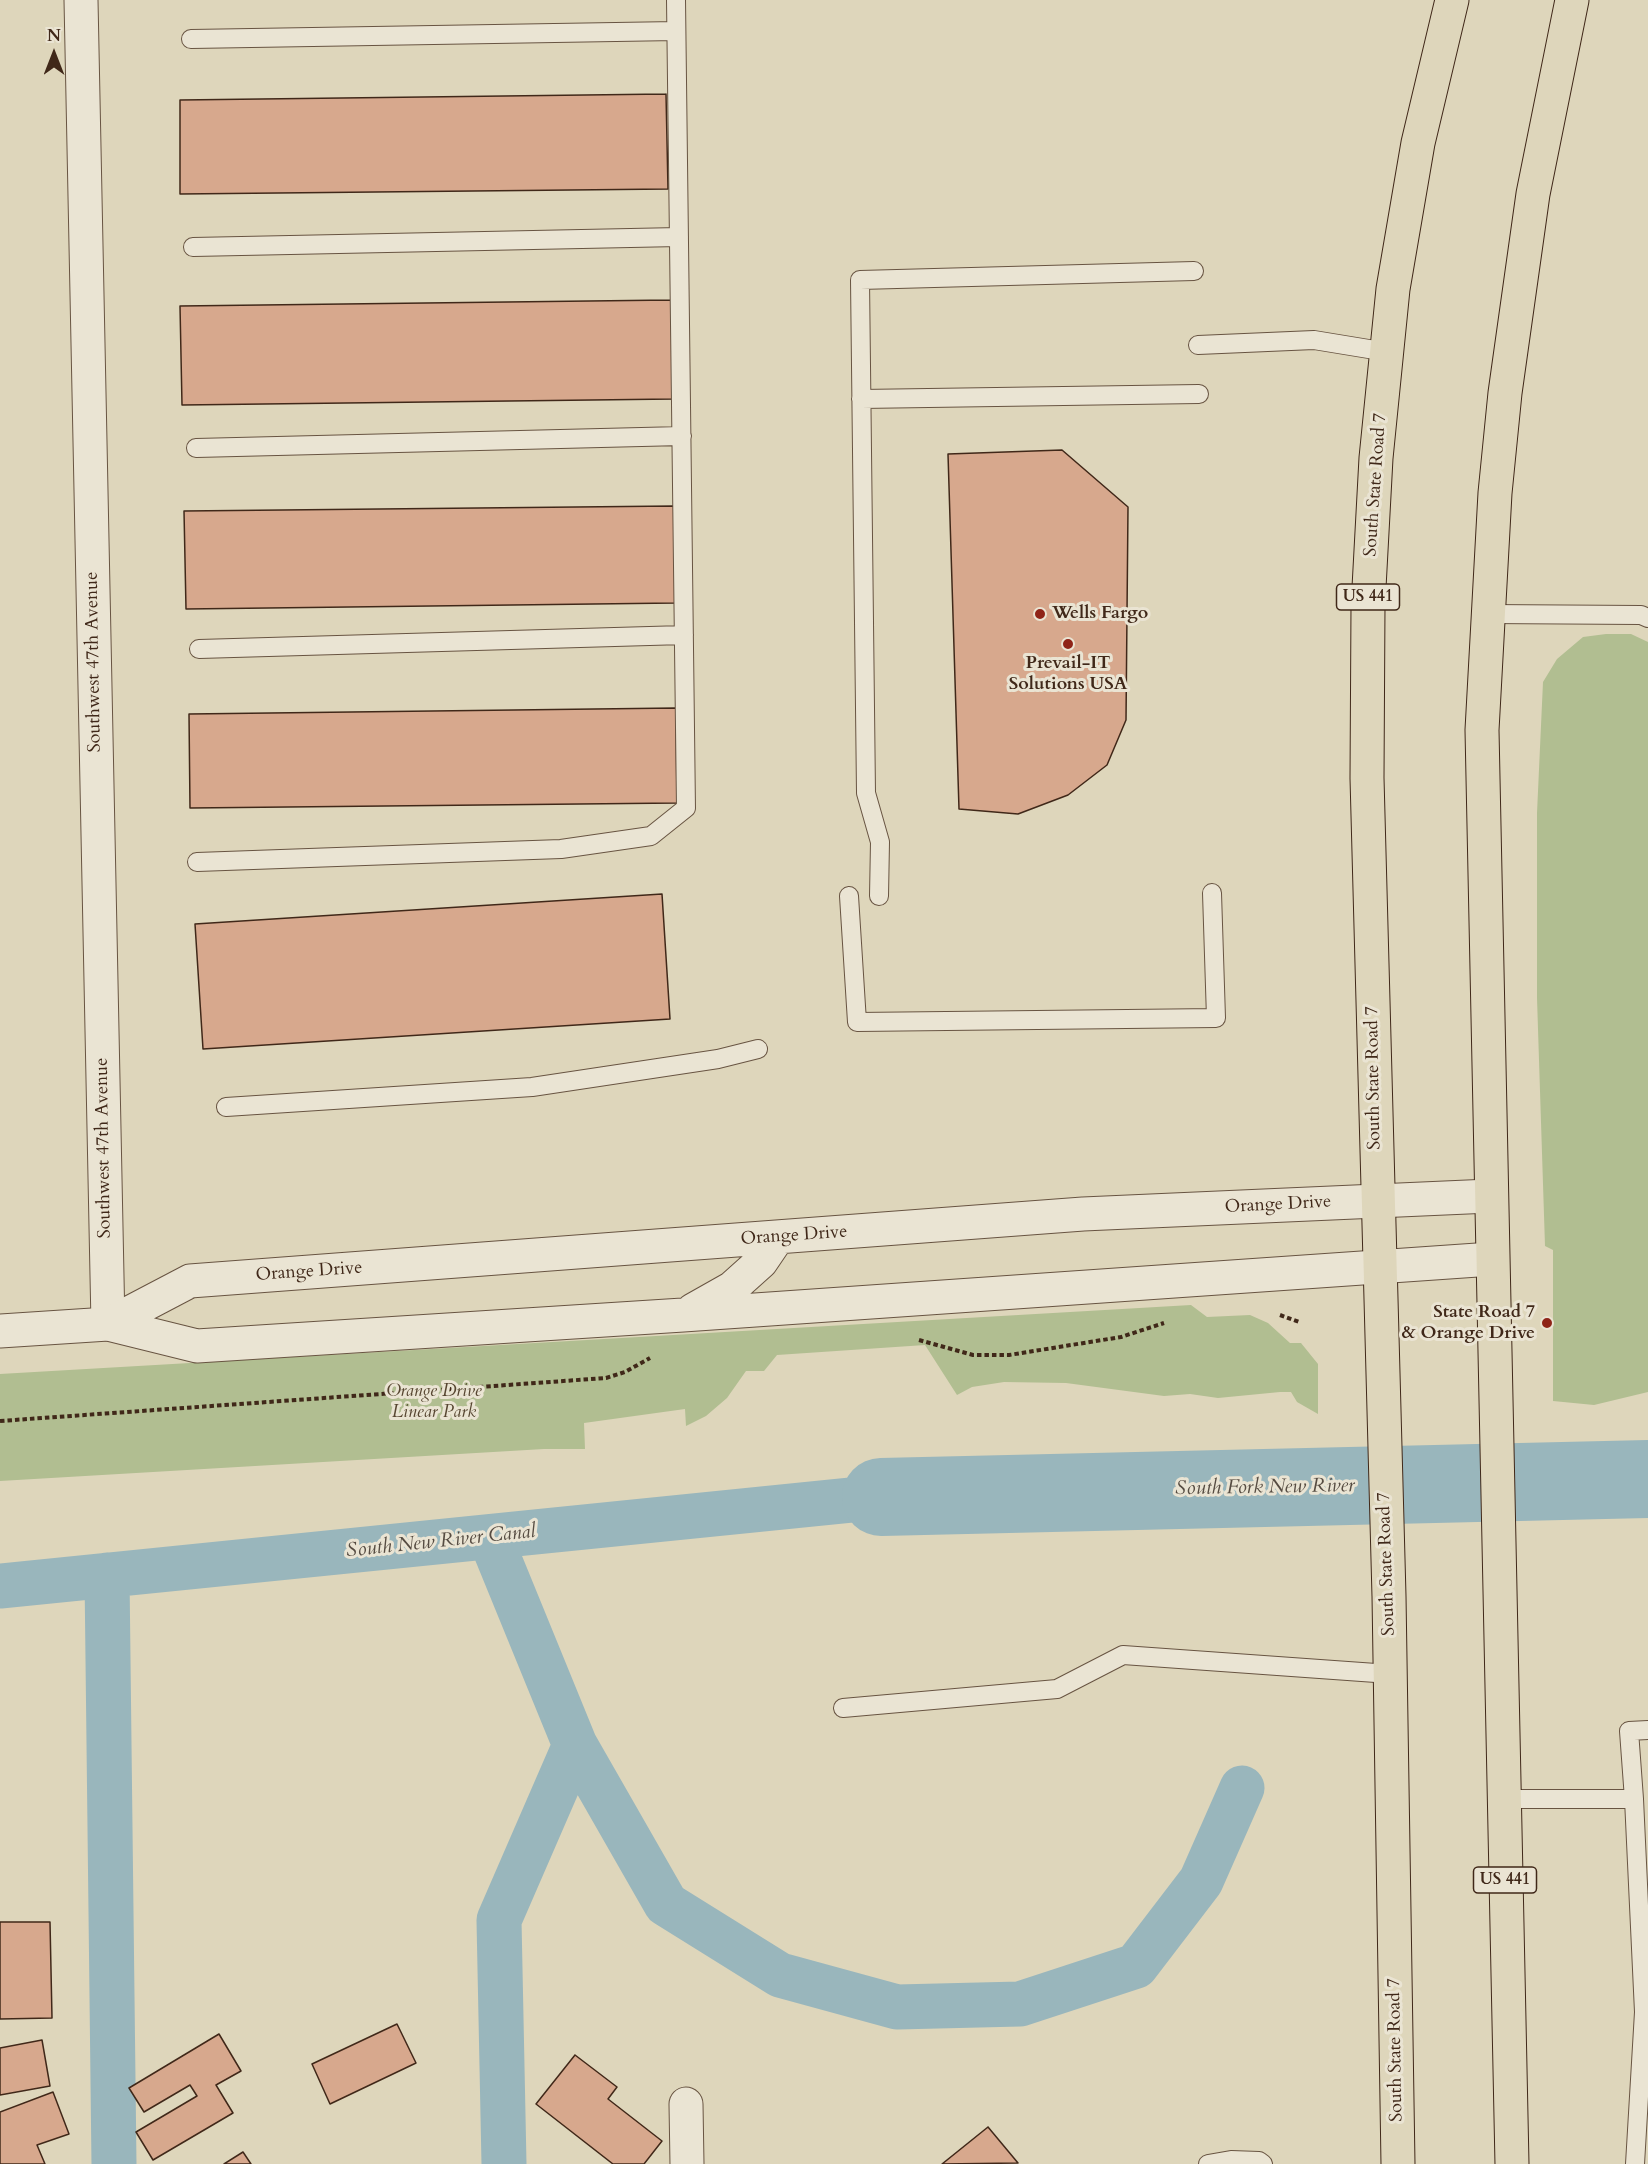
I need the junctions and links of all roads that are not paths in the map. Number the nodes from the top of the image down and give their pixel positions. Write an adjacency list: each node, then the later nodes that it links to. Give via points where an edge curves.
1 (81, 0): 32 (street, Southwest 47th Avenue)
2 (676, 0): 5 (lane)
3 (1452, 0): 11 (main road, South State Road 7 / US 441, via 1418,143 1393,288)
4 (1569, 5): 16 (main road, US 441, via 1533,194 1505,393)
5 (676, 31): 6 (lane); 7 (lane)
6 (191, 39)
7 (679, 237): 8 (lane); 14 (lane)
8 (193, 247)
9 (1194, 271): 13 (lane, via 860,280)
10 (1197, 345): 11 (lane, via 1314,340)
11 (1387, 352): 27 (main road, South State Road 7 / US 441, via 1376,458 1368,606 1367,789)
12 (1199, 394): 13 (lane)
13 (861, 399): 23 (lane, via 866,793 880,842)
14 (682, 436): 15 (lane); 18 (lane)
15 (196, 448)
16 (1487, 614): 17 (lane); 26 (main road, US 441, via 1482,826)
17 (1648, 618)
18 (684, 635): 19 (lane); 20 (lane, via 686,808 651,836 561,849)
19 (199, 649)
20 (197, 862)
21 (1212, 893): 22 (lane, via 1216,1018 857,1022)
22 (849, 896)
23 (879, 896)
24 (758, 1049): 25 (lane, via 717,1059 532,1087)
25 (226, 1107)
26 (1490, 1196): 27 (street, Orange Drive); 29 (main road, US 441)
27 (1377, 1200): 28 (street, Orange Drive, via 1083,1214); 30 (main road, South State Road 7 / US 441)
28 (778, 1237): 31 (street, via 761,1262 732,1288); 32 (street, Orange Drive, via 190,1281)
29 (1492, 1259): 30 (street, Orange Drive); 37 (main road, US 441)
30 (1379, 1266): 31 (street, Orange Drive); 34 (main road, South State Road 7 / US 441)
31 (683, 1316): 32 (street, Orange Drive, via 197,1346)
32 (108, 1324): 33 (street, Orange Drive)
33 (0, 1331)
34 (1390, 1674): 35 (lane, via 1124,1655 1057,1689); 43 (main road, South State Road 7 / US 441)
35 (843, 1708)
36 (1648, 1730): 38 (lane, via 1629,1731)
37 (1503, 1799): 38 (lane); 44 (main road, US 441)
38 (1634, 1799): 45 (lane, via 1644,2012)
39 (686, 2104): 40 (street)
40 (687, 2164)
41 (1208, 2164): 42 (lane, via 1231,2160)
42 (1263, 2164)
43 (1398, 2164)
44 (1512, 2164)
45 (1635, 2164)

